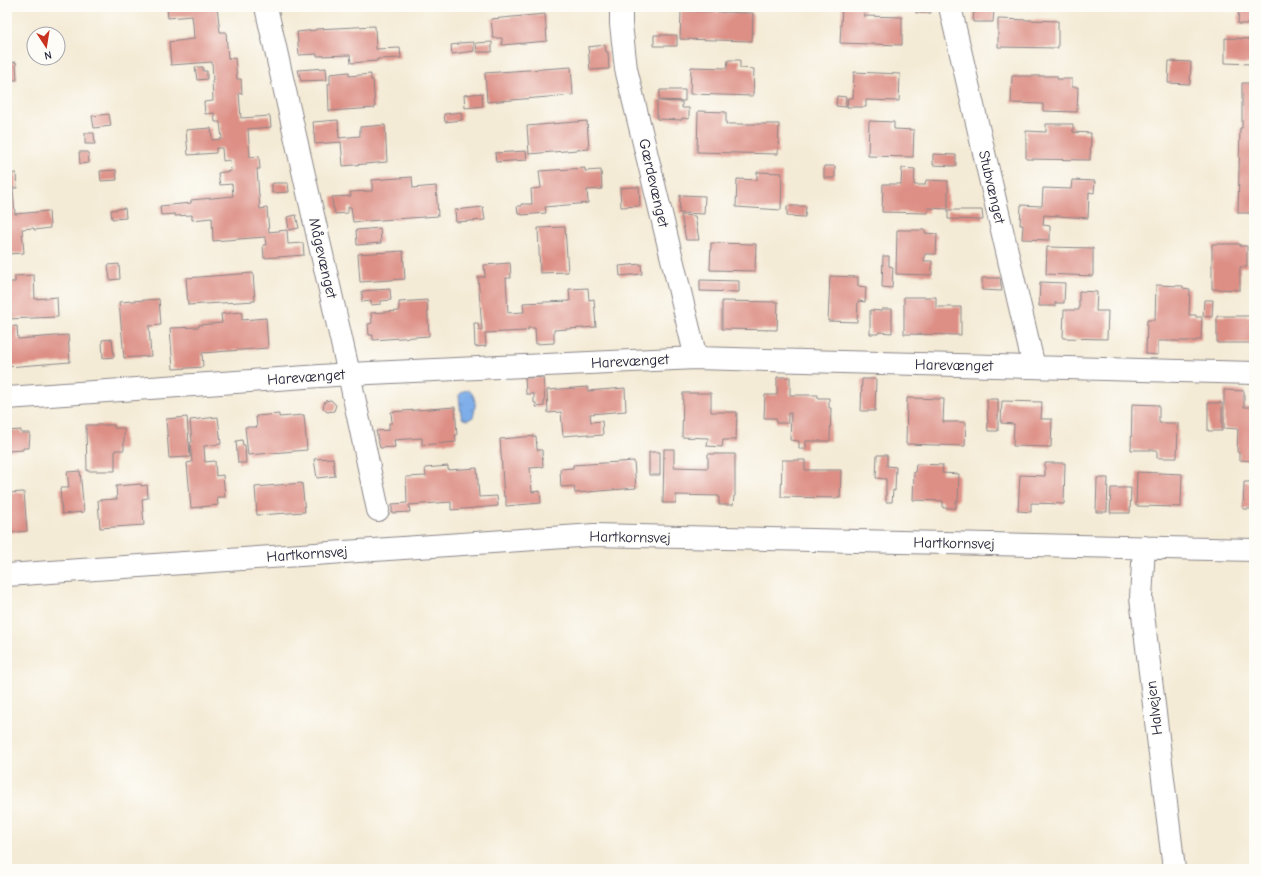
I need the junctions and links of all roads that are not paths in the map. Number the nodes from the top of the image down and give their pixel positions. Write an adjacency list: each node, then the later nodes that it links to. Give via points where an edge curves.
1 (266, 7): 7 (street, Mågevænget)
2 (621, 7): 4 (street, Gærdevænget, via 626,69)
3 (950, 7): 5 (street, Stubvænget)
4 (696, 358): 5 (street, Harevænget); 7 (street, Harevænget)
5 (1034, 367): 6 (street, Harevænget)
6 (1254, 372)
7 (349, 374): 8 (street, Harevænget); 9 (street, Mågevænget)
8 (7, 398)
9 (378, 510)
10 (1144, 547): 11 (street, Hartkornsvej); 12 (street, Hartkornsvej, via 594,535); 13 (street, Halvejen, via 1141,598)
11 (1254, 550)
12 (7, 575)
13 (1174, 869)

